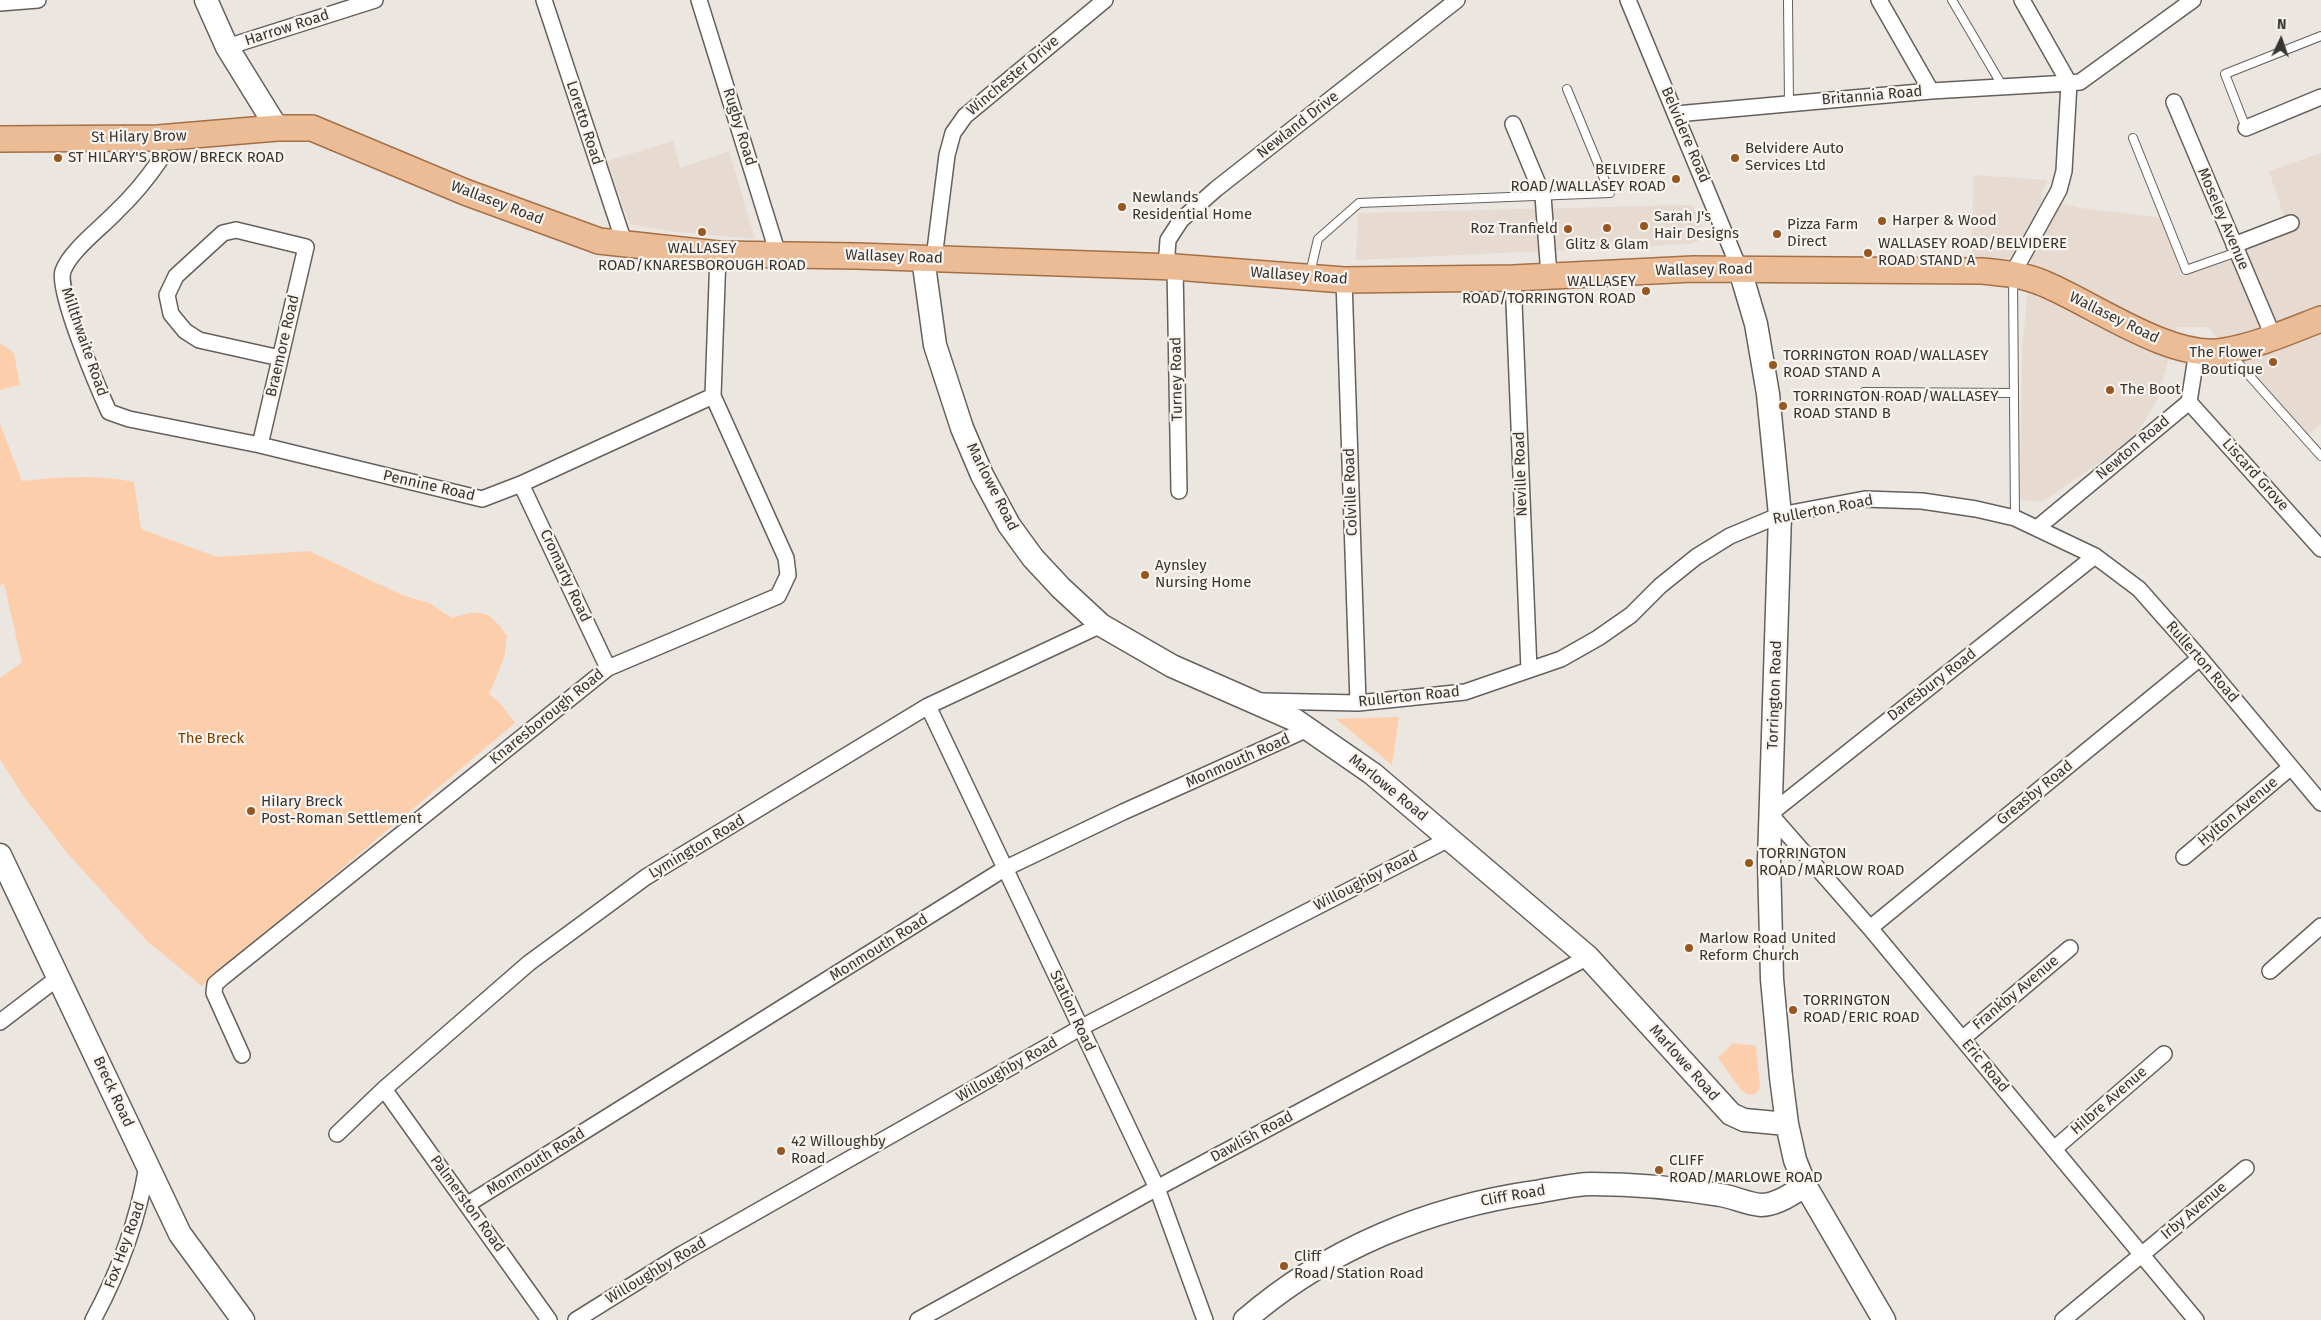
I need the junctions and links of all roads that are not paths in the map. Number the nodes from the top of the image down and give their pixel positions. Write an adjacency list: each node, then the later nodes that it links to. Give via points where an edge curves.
1 (38, 0): 14 (street)
2 (206, 0): 16 (street)
3 (375, 0): 16 (street, Harrow Road)
4 (544, 0): 33 (street, Loretto Road)
5 (699, 0): 36 (street, Rugby Road)
6 (1105, 0): 37 (street, Winchester Drive, via 964,116 953,133 947,155)
7 (1458, 0): 38 (street, Newland Drive, via 1216,189 1181,220 1168,240)
8 (1628, 0): 24 (street, Belvidere Road)
9 (1788, 0): 23 (lane)
10 (1880, 0): 20 (street)
11 (1952, 0): 18 (lane)
12 (2022, 0): 17 (street)
13 (2193, 0): 17 (street, Britannia Road, via 2080,82)
14 (0, 3)
15 (2321, 36): 27 (lane, via 2225,74)
16 (227, 48): 26 (street)
17 (2069, 83): 18 (street, Britannia Road); 40 (street, via 2064,171 2059,190)
18 (2002, 87): 20 (street, Britannia Road)
19 (1567, 89): 31 (lane, via 1610,193)
20 (1931, 91): 23 (street, Britannia Road)
21 (2321, 97): 27 (street)
22 (2174, 102): 34 (street, Moseley Avenue)
23 (1789, 104): 24 (street, Britannia Road)
24 (1676, 114): 39 (street, Belvidere Road)
25 (1513, 124): 31 (street)
26 (277, 128): 28 (main road, St Hilary Brow); 33 (main road, Wallasey Road, via 312,128 465,192 599,241)
27 (2246, 128)
28 (158, 138): 30 (main road, St Hilary Brow); 54 (street, Millthwaite Road, via 160,160 147,180 74,254 62,272 62,288 69,311 109,412)
29 (2133, 138): 34 (lane, via 2186,270)
30 (0, 139)
31 (1543, 196): 41 (street); 42 (lane, via 1359,203 1318,239)
32 (2292, 223): 34 (street)
33 (625, 245): 35 (main road, Wallasey Road)
34 (2236, 248): 46 (street, Moseley Avenue)
35 (718, 254): 36 (main road, Wallasey Road); 52 (street, Knaresborough Road)
36 (778, 254): 37 (main road, Wallasey Road)
37 (928, 258): 38 (main road, Wallasey Road); 64 (street, Marlowe Road, via 935,344 956,411 982,475 1009,525 1033,558)
38 (1170, 267): 42 (main road, Wallasey Road); 58 (street, Turney Road)
39 (1740, 270): 40 (main road, Wallasey Road, via 1982,271); 41 (main road, Wallasey Road); 59 (street, Torrington Road, via 1756,324 1766,385)
40 (2013, 274): 48 (main road, Wallasey Road, via 2044,284 2167,343); 50 (lane)
41 (1549, 275): 43 (main road, Wallasey Road)
42 (1309, 277): 44 (main road, Wallasey Road)
43 (1514, 278): 44 (main road, Wallasey Road); 67 (street, Neville Road)
44 (1344, 280): 69 (street, Colville Road)
45 (2317, 325): 46 (main road, Wallasey Road)
46 (2273, 336): 47 (main road, Wallasey Road)
47 (2226, 350): 48 (main road, Wallasey Road); 56 (lane)
48 (2197, 351): 53 (street)
49 (280, 358): 49 (street, Braemore Road, via 306,247 236,230 223,233 176,276 167,295 171,314 185,331 199,340); 55 (street, Braemore Road)
50 (2014, 393): 51 (lane, via 1864,392); 60 (lane)
51 (1864, 395)
52 (713, 396): 57 (street, Pennine Road); 66 (street, Knaresborough Road, via 786,558 788,575 778,596)
53 (2189, 402): 61 (street, Newton Road); 62 (street, Liscard Grove)
54 (129, 419): 55 (street, Pennine Road)
55 (260, 445): 57 (street, Pennine Road, via 482,499)
56 (2321, 456)
57 (522, 484): 66 (street, Cromarty Road)
58 (1179, 491)
59 (1780, 515): 60 (street, Rullerton Road, via 1865,499 1922,500); 67 (street, Rullerton Road, via 1730,536 1696,557 1631,615 1598,638 1561,658); 74 (street, Torrington Road)
60 (2015, 518): 61 (street, Rullerton Road)
61 (2037, 528): 63 (street, Rullerton Road)
62 (2321, 549)
63 (2095, 556): 65 (street, Rullerton Road, via 2139,589); 74 (street, Daresbury Road)
64 (1101, 625): 68 (street, Marlowe Road, via 1172,666); 70 (street, Lymington Road)
65 (2200, 658): 72 (street, Rullerton Road); 80 (street, Greasby Road)
66 (608, 668): 89 (street, Knaresborough Road, via 215,984 214,993)
67 (1529, 670): 69 (street, Rullerton Road, via 1465,692)
68 (1254, 701): 69 (street, Rullerton Road); 71 (street, Marlowe Road)
69 (1358, 703)
70 (928, 706): 78 (street, Station Road); 90 (street, Lymington Road, via 646,877 529,963)
71 (1310, 728): 75 (street, Marlowe Road, via 1373,774); 78 (street, Monmouth Road)
72 (2291, 766): 73 (street, Rullerton Road); 77 (street, Hylton Avenue)
73 (2321, 803)
74 (1770, 814): 80 (street, Eric Road); 91 (street, Torrington Road, via 1768,860 1772,978)
75 (1449, 839): 82 (street, Marlowe Road); 86 (street, Willoughby Road)
76 (0, 855): 84 (street, Breck Road)
77 (2184, 857)
78 (1004, 869): 86 (street, Station Road); 98 (street, Monmouth Road)
79 (2321, 926): 83 (street)
80 (1870, 928): 87 (street, Eric Road)
81 (2070, 948): 87 (street, Frankby Avenue)
82 (1588, 957): 91 (street, Marlowe Road, via 1731,1114 1744,1120); 97 (street, Dawlish Road)
83 (2270, 971)
84 (59, 977): 85 (street); 94 (street, Breck Road)
85 (0, 1022)
86 (1080, 1028): 97 (street, Station Road); 103 (street, Willoughby Road, via 666,1264)
87 (1962, 1039): 93 (street, Eric Road)
88 (2164, 1054): 93 (street, Hilbre Avenue)
89 (242, 1055)
90 (384, 1089): 92 (street, Lymington Road); 98 (street, Palmerston Road)
91 (1787, 1124): 96 (street, via 1795,1160)
92 (337, 1134)
93 (2054, 1149): 99 (street, Eric Road)
94 (147, 1166): 100 (street, Fox Hey Road, via 142,1194 113,1284); 101 (street, Breck Road, via 180,1234)
95 (2246, 1168): 99 (street, Irby Avenue)
96 (1805, 1185): 106 (street, Cliff Road, via 1788,1197 1762,1205 1722,1195 1658,1187 1589,1184 1478,1202 1425,1217 1373,1238 1322,1264); 107 (street)
97 (1157, 1188): 104 (street, Dawlish Road); 105 (street, Station Road)
98 (468, 1204): 102 (street, Palmerston Road)
99 (2143, 1254): 108 (street, Irby Avenue); 109 (street, Eric Road)
100 (93, 1320)
101 (243, 1320)
102 (549, 1320)
103 (576, 1320)
104 (918, 1320)
105 (1205, 1320)
106 (1245, 1320)
107 (1884, 1320)
108 (2063, 1320)
109 (2196, 1320)

